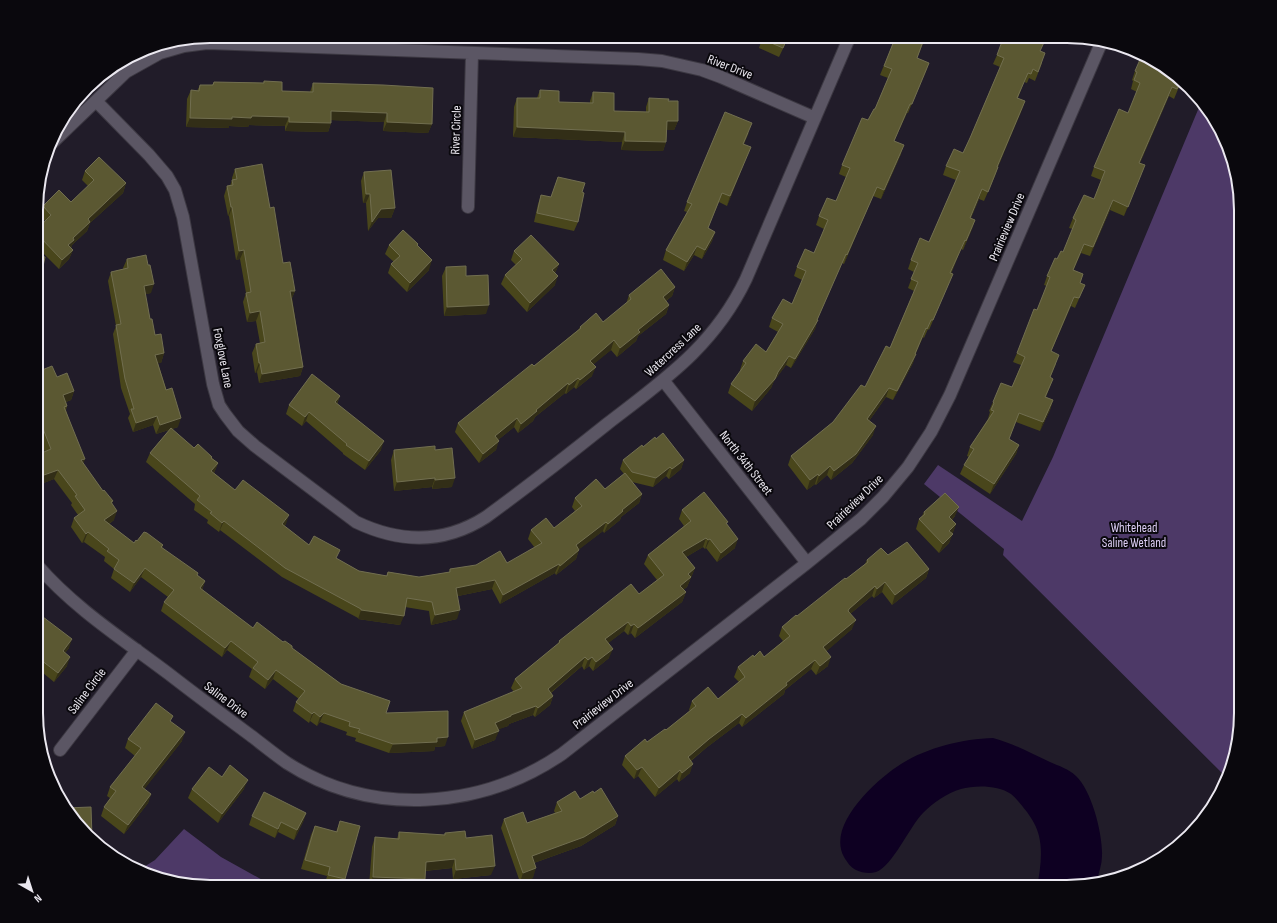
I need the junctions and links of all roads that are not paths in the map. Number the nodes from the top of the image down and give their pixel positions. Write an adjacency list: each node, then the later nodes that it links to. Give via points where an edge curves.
1 (207, 43): 6 (street, River Drive, via 172,49 149,58 126,72)
2 (299, 43): 5 (street, River Drive)
3 (847, 43): 7 (street, Watercress Lane)
4 (1100, 46): 12 (street, Prairieview Drive, via 950,395 931,432 908,467 883,497 853,526)
5 (472, 54): 7 (street, River Drive, via 638,59 682,65 721,77); 9 (street, River Circle)
6 (96, 101): 8 (street); 11 (street, Foxglove Lane, via 156,162 175,190 183,217 213,384 220,405 230,422 255,446 356,522 392,535)
7 (815, 118): 10 (street, Watercress Lane, via 740,292 721,322 700,346)
8 (61, 135)
9 (468, 207)
10 (663, 380): 11 (street, Watercress Lane, via 481,520 459,531); 12 (street, North 34th Street)
11 (421, 538)
12 (807, 563): 16 (street, Prairieview Drive, via 550,762 489,790)
13 (43, 570): 14 (street, Saline Drive, via 68,596)
14 (137, 650): 15 (street, Saline Circle); 16 (street, Saline Drive, via 297,768 353,792 403,800)
15 (60, 750)
16 (427, 800)

